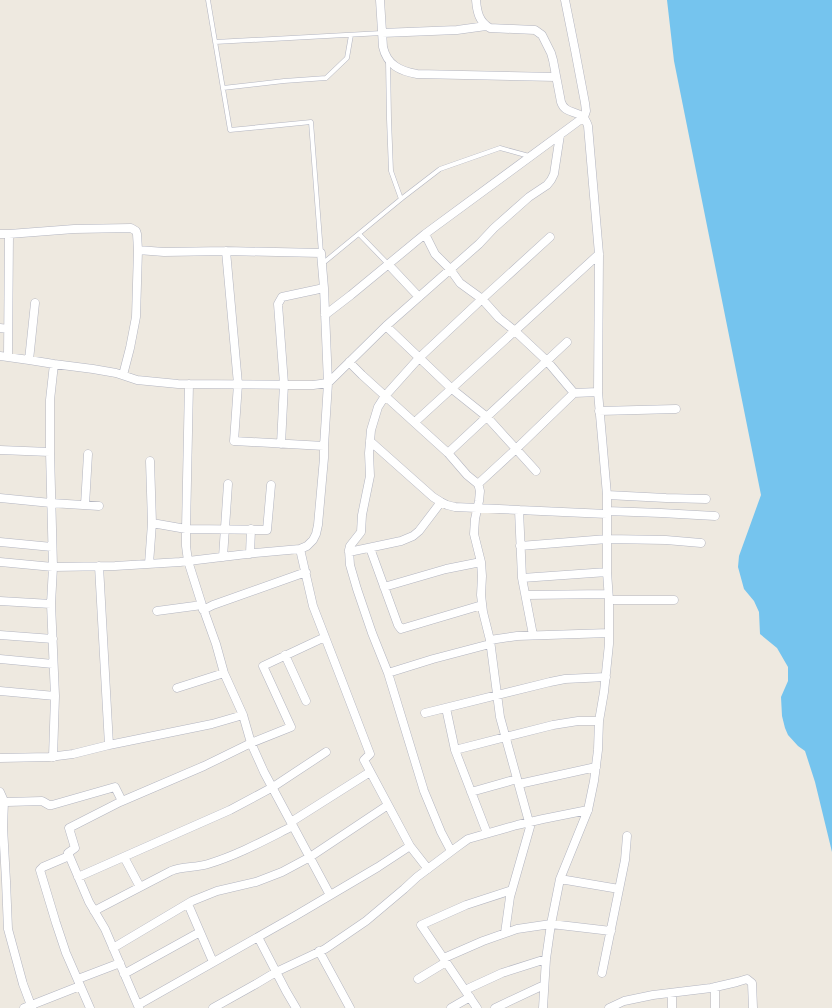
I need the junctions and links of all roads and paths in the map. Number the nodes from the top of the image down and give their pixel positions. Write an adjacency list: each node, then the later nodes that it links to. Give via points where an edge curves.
1 (208, 0): 8 (lane)
2 (380, 0): 6 (street)
3 (476, 0): 5 (street, via 480,18)
4 (564, 0): 12 (street, via 585,103)
5 (486, 26): 6 (street, via 457,30); 10 (street, via 538,32 551,53)
6 (382, 33): 7 (lane); 9 (street)
7 (351, 35): 8 (lane); 11 (lane, via 347,58 326,78)
8 (215, 42): 11 (lane)
9 (388, 60): 10 (street, via 401,70 417,74); 15 (lane, via 391,171)
10 (556, 77): 12 (street, via 562,106)
11 (223, 88): 23 (lane, via 230,130 311,122)
12 (584, 117): 13 (street); 24 (street, via 588,126)
13 (560, 135): 14 (street); 27 (street, via 554,174 547,185 529,197)
14 (531, 157): 15 (lane, via 500,148 440,169); 19 (street)
15 (401, 199): 18 (lane)
16 (0, 234): 17 (street)
17 (9, 234): 21 (street, via 131,228 136,232); 32 (street)
18 (359, 234): 25 (lane); 26 (lane)
19 (425, 234): 26 (street); 27 (street, via 435,254)
20 (550, 237): 31 (street)
21 (138, 250): 22 (street); 45 (street, via 136,317)
22 (226, 251): 23 (street); 47 (street)
23 (320, 253): 25 (street)
24 (599, 254): 37 (street); 51 (street)
25 (322, 264): 28 (street)
26 (388, 264): 29 (street); 34 (street)
27 (450, 269): 29 (street); 31 (street, via 460,283)
28 (324, 288): 34 (street); 48 (street, via 282,297 278,304)
29 (419, 297): 35 (street)
30 (0, 298): 32 (street)
31 (482, 299): 37 (street); 40 (street)
32 (8, 302): 36 (street)
33 (35, 303): 41 (street)
34 (325, 315): 49 (street)
35 (386, 326): 40 (street); 43 (street)
36 (4, 329): 39 (street)
37 (515, 331): 42 (street); 50 (street)
38 (567, 342): 42 (street)
39 (2, 357): 41 (street)
40 (419, 358): 50 (street); 53 (street)
41 (29, 360): 44 (street)
42 (547, 361): 52 (street); 56 (street)
43 (349, 362): 49 (street); 53 (street)
44 (54, 364): 45 (street, via 93,368); 63 (street, via 50,400)
45 (123, 375): 46 (street, via 137,380)
46 (189, 384): 47 (street); 83 (street)
47 (238, 384): 48 (street); 59 (street, via 234,441)
48 (284, 384): 49 (street); 59 (street)
49 (328, 384): 60 (street)
50 (452, 389): 56 (street); 57 (street)
51 (598, 392): 52 (street); 55 (street)
52 (574, 393): 61 (street)
53 (386, 396): 57 (street); 58 (street, via 378,407)
54 (676, 409): 55 (street)
55 (600, 411): 71 (street)
56 (487, 417): 61 (street); 64 (street)
57 (415, 422): 64 (street)
58 (370, 441): 74 (street); 93 (street, via 370,476 361,532 350,546)
59 (281, 444): 60 (street)
60 (324, 446): 92 (street, via 316,534 307,546)
61 (516, 449): 67 (street); 69 (street)
62 (0, 450): 63 (street)
63 (50, 452): 75 (street)
64 (448, 453): 69 (street)
65 (88, 454): 76 (street)
66 (150, 461): 82 (street)
67 (536, 471)
68 (228, 484): 84 (street)
69 (478, 484): 78 (street)
70 (271, 485): 85 (street, via 267,530)
71 (607, 495): 73 (street); 80 (street)
72 (0, 498): 75 (street)
73 (706, 499)
74 (440, 502): 78 (street, via 455,507); 91 (street, via 413,536)
75 (51, 503): 76 (street); 90 (street)
76 (85, 505): 77 (street)
77 (98, 506)
78 (478, 508): 79 (street); 98 (street, via 474,534)
79 (520, 510): 80 (street); 89 (street)
80 (607, 513): 81 (street); 86 (street)
81 (715, 516)
82 (152, 523): 83 (street); 99 (street)
83 (186, 529): 84 (street); 96 (street)
84 (225, 529): 85 (street); 95 (street)
85 (251, 529): 94 (street)
86 (607, 539): 88 (street); 89 (street); 103 (street)
87 (0, 542): 90 (street)
88 (701, 542)
89 (520, 546): 104 (street)
90 (52, 547): 100 (street)
91 (370, 548): 93 (street); 105 (street)
92 (300, 549): 94 (street); 102 (street)
93 (349, 552): 124 (street, via 357,589)
94 (250, 554): 95 (street)
95 (223, 557): 96 (street)
96 (188, 561): 99 (street); 112 (street)
97 (0, 562): 100 (street)
98 (480, 562): 105 (street); 111 (street)
99 (149, 564): 101 (street)
100 (53, 566): 101 (street); 110 (street)
101 (99, 566): 137 (street)
102 (306, 572): 112 (street); 117 (street, via 313,606)
103 (607, 572): 104 (street); 107 (street)
104 (522, 578): 106 (street)
105 (384, 587): 111 (street, via 401,629)
106 (526, 595): 107 (street); 116 (street)
107 (609, 597): 108 (street); 114 (street)
108 (674, 600)
109 (0, 602): 110 (street)
110 (51, 604): 118 (street)
111 (482, 605): 119 (street)
112 (202, 607): 113 (street); 123 (street)
113 (157, 611)
114 (609, 634): 116 (street); 125 (street)
115 (0, 635): 118 (street)
116 (533, 635): 119 (street)
117 (325, 637): 120 (street); 143 (street, via 370,754 364,760)
118 (53, 639): 122 (street)
119 (490, 642): 124 (street); 128 (street)
120 (285, 656): 130 (street); 136 (street, via 263,666 291,727)
121 (0, 659): 122 (street)
122 (53, 664): 129 (street)
123 (224, 673): 126 (street); 133 (street)
124 (388, 673): 157 (street, via 424,791)
125 (606, 677): 128 (street, via 565,679); 134 (street)
126 (177, 688)
127 (0, 691): 129 (street)
128 (497, 695): 131 (street); 135 (street)
129 (55, 696): 140 (street)
130 (306, 701)
131 (446, 708): 132 (street); 138 (street)
132 (425, 713)
133 (243, 715): 136 (street); 137 (street, via 212,724)
134 (599, 721): 135 (street, via 554,725); 142 (street)
135 (506, 737): 138 (street); 144 (street)
136 (251, 743): 145 (street); 149 (street)
137 (109, 745): 140 (street)
138 (455, 750): 147 (street)
139 (326, 752): 145 (street)
140 (53, 757): 141 (street)
141 (0, 758)
142 (596, 767): 144 (street); 151 (street)
143 (370, 772): 150 (street); 153 (street)
144 (518, 781): 147 (street); 152 (street)
145 (273, 787): 153 (street); 159 (street, via 208,820)
146 (0, 792): 148 (street)
147 (471, 792): 154 (street)
148 (4, 801): 149 (street, via 42,801 52,805 115,787); 191 (street, via 8,930)
149 (122, 801): 158 (street, via 69,828 75,848 68,853)
150 (388, 806): 156 (street); 160 (street)
151 (588, 810): 152 (street); 163 (street)
152 (529, 822): 154 (street); 166 (street, via 530,827)
153 (292, 824): 160 (street); 164 (street, via 229,857 199,867 175,869)
154 (487, 834): 157 (street, via 468,839)
155 (627, 836): 165 (street)
156 (410, 846): 161 (street); 167 (street)
157 (450, 851): 161 (street)
158 (69, 856): 162 (street); 185 (street, via 40,870 66,952)
159 (124, 857): 162 (street); 164 (street)
160 (310, 857): 167 (street); 168 (street, via 282,872 256,882 217,891)
161 (428, 869): 176 (street, via 366,921)
162 (78, 877): 169 (street)
163 (560, 879): 165 (street); 170 (street)
164 (140, 887): 169 (street)
165 (619, 889): 171 (street)
166 (512, 890): 173 (street); 178 (street, via 466,905 421,925)
167 (330, 895): 174 (street)
168 (188, 904): 172 (street); 175 (street)
169 (94, 911): 175 (street)
170 (551, 924): 171 (street); 173 (street); 177 (street)
171 (611, 931): 182 (street)
172 (200, 932): 179 (street); 183 (street)
173 (505, 933): 178 (street, via 482,940)
174 (258, 937): 179 (street); 181 (street)
175 (113, 948): 180 (street)
176 (319, 951): 181 (street); 195 (street)
177 (546, 959): 186 (street); 189 (street, via 502,973)
178 (445, 960): 184 (street); 189 (street)
179 (213, 962): 190 (street)
180 (120, 963): 183 (street); 185 (street)
181 (276, 972): 193 (street); 194 (street)
182 (602, 973)
183 (124, 974): 190 (street)
184 (418, 978)
185 (79, 982): 191 (street); 192 (street)
186 (544, 985): 198 (street); 199 (street)
187 (715, 987): 188 (street); 202 (street); 203 (street, via 747,979 752,983)
188 (672, 993): 200 (street, via 624,1001); 201 (street)
189 (467, 994): 196 (street); 197 (street)
190 (139, 1006)
191 (29, 1007)
192 (90, 1008)
193 (213, 1008)
194 (296, 1008)
195 (350, 1008)
196 (451, 1008)
197 (477, 1008)
198 (495, 1008)
199 (543, 1008)
200 (609, 1008)
201 (672, 1008)
202 (715, 1008)
203 (754, 1008)

